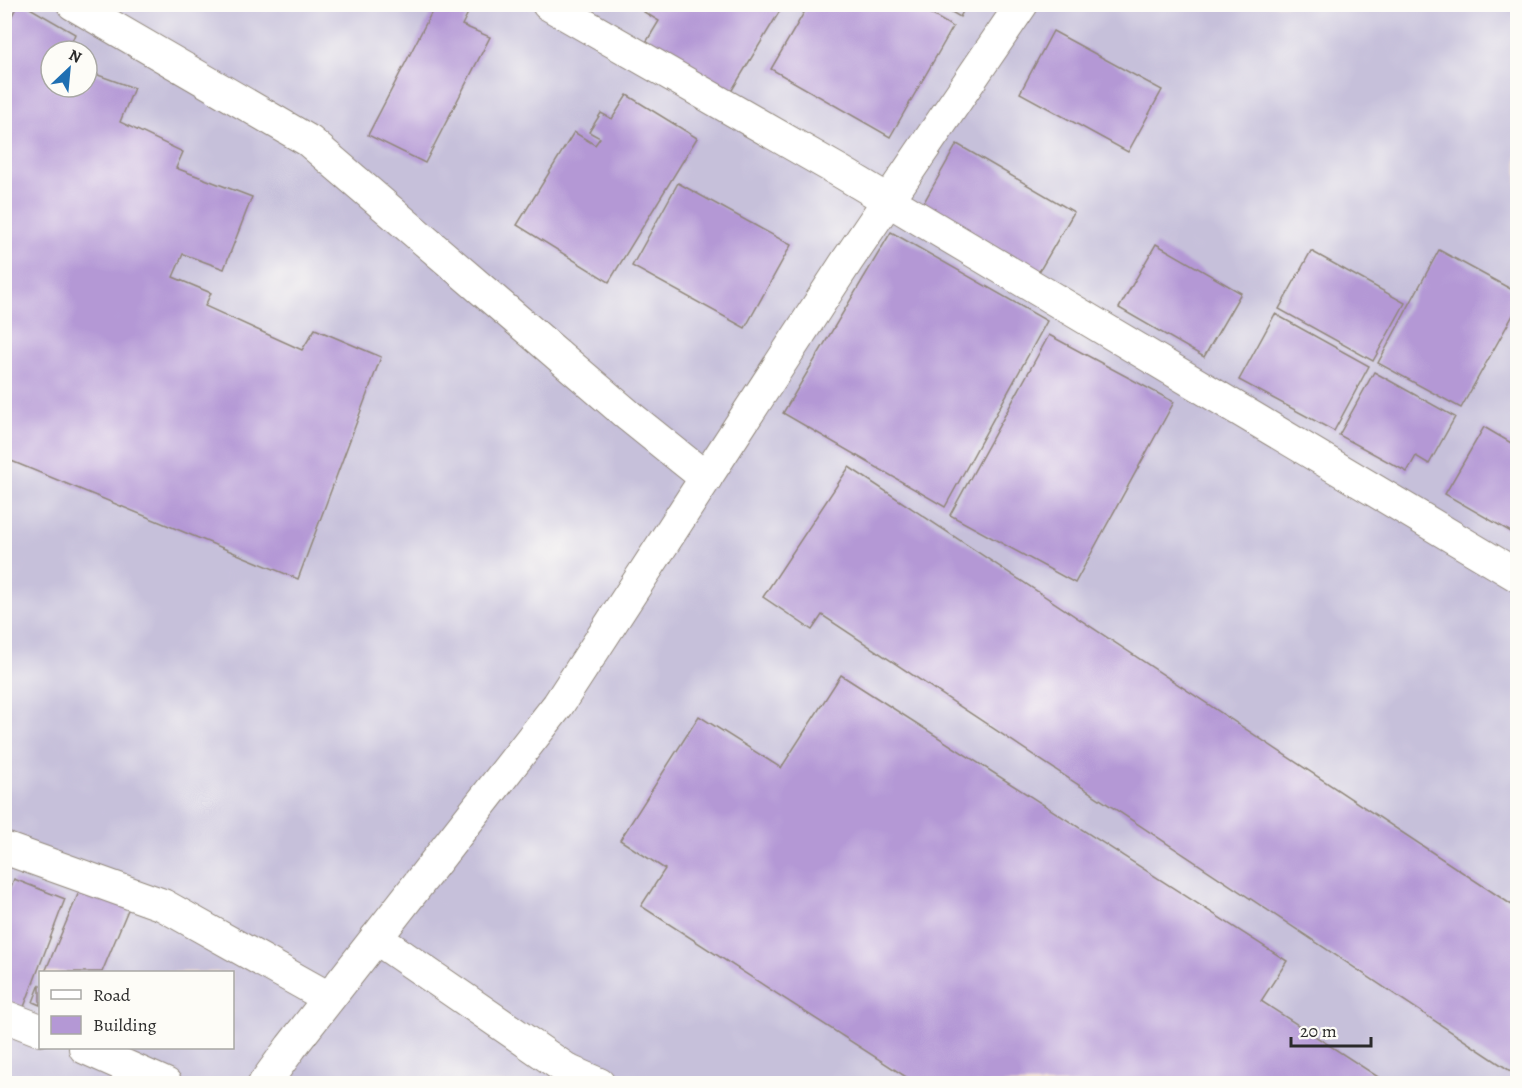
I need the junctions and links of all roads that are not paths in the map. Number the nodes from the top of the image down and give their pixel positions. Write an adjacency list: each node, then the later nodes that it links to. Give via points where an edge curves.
1 (73, 4): 5 (street, via 309,141)
2 (548, 4): 4 (street)
3 (1022, 4): 4 (street)
4 (888, 200): 5 (street); 6 (street)
5 (706, 478): 8 (street, via 558,705)
6 (1518, 576)
7 (4, 848): 9 (street, via 163,905)
8 (376, 938): 9 (street); 13 (street)
9 (329, 998): 15 (street)
10 (4, 1016): 11 (street)
11 (39, 1030)
12 (90, 1049): 14 (street)
13 (565, 1077): 16 (street)
14 (166, 1083)
15 (264, 1083)
16 (599, 1083)

